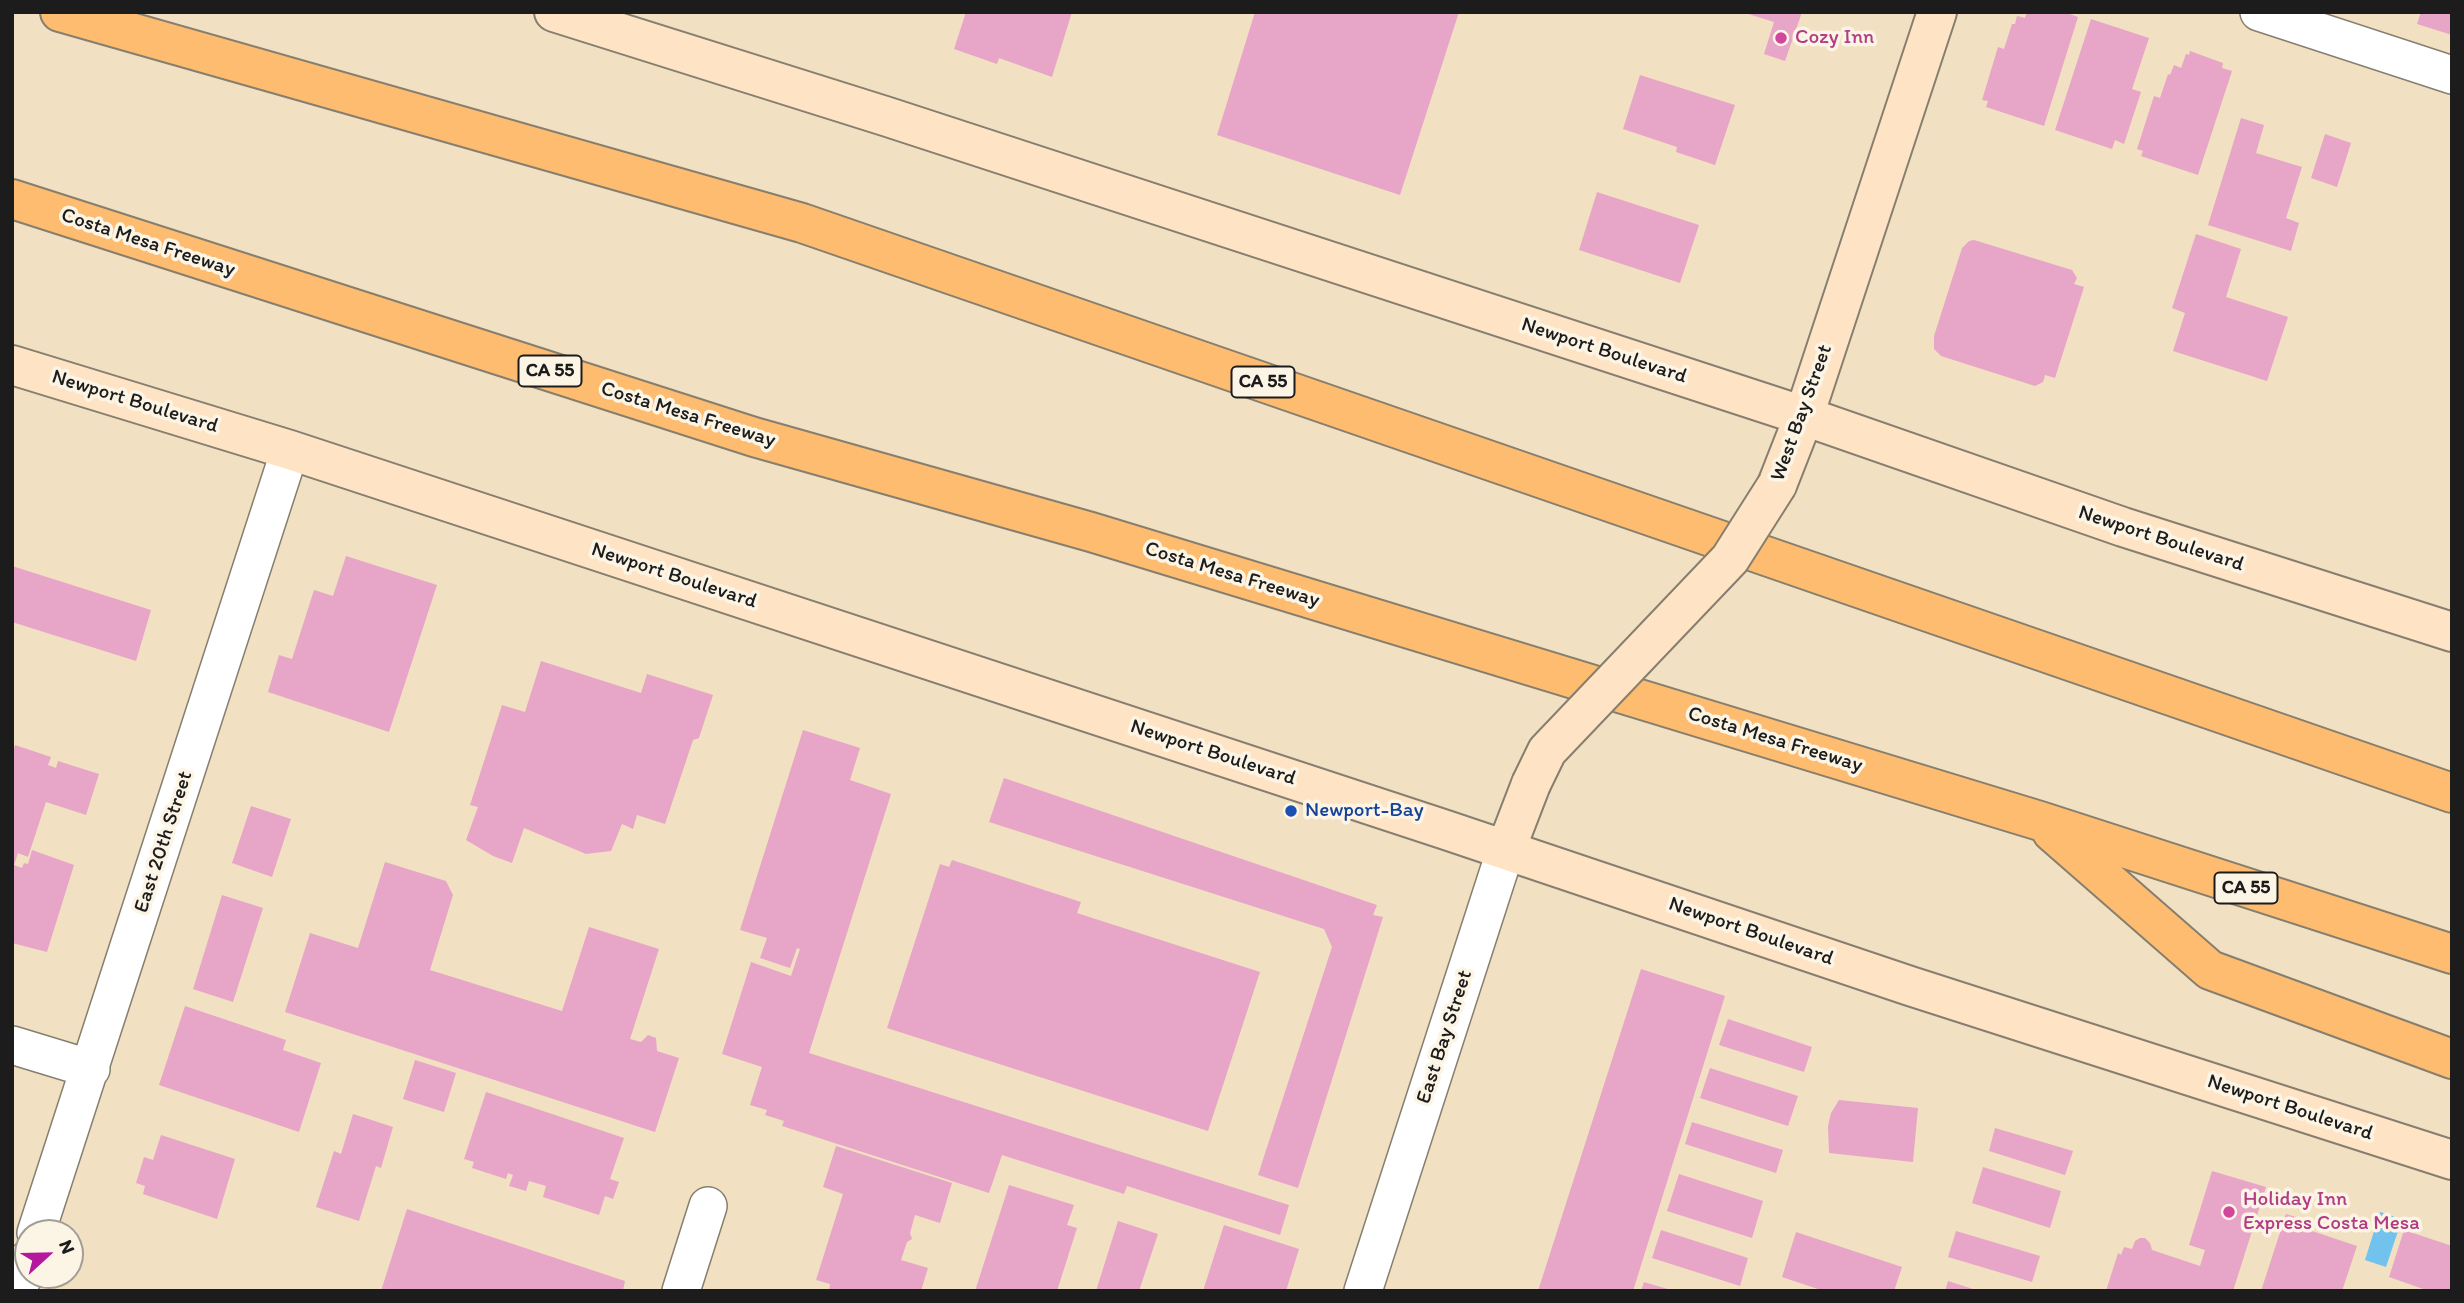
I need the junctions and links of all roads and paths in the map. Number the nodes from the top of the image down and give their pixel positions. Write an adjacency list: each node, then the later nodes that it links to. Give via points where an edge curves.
1 (60, 12): 12 (highway, CA 55, via 802,223)
2 (554, 12): 8 (main road, Newport Boulevard)
3 (1937, 12): 8 (main road, West Bay Street)
4 (2259, 12): 5 (street)
5 (2452, 75)
6 (12, 200): 13 (highway, Costa Mesa Freeway / CA 55, via 754,437 1104,536)
7 (12, 365): 9 (main road, Newport Boulevard)
8 (1804, 416): 10 (main road, Newport Boulevard, via 2111,524); 11 (main road, West Bay Street, bridge, via 1777,485 1730,559 1547,751)
9 (290, 450): 14 (main road, Newport Boulevard); 18 (street, East 20th Street)
10 (2452, 632)
11 (1531, 784): 14 (main road, East Bay Street)
12 (2452, 793)
13 (2040, 821): 15 (highway, Costa Mesa Freeway / CA 55); 17 (highway, via 2210,970)
14 (1506, 849): 19 (main road, Newport Boulevard, via 1923,990); 23 (street, East Bay Street)
15 (2452, 954)
16 (12, 1045): 18 (street)
17 (2452, 1059)
18 (91, 1069): 21 (street, East 20th Street)
19 (2452, 1160)
20 (708, 1206): 22 (street)
21 (41, 1219)
22 (681, 1291)
23 (1363, 1291)

